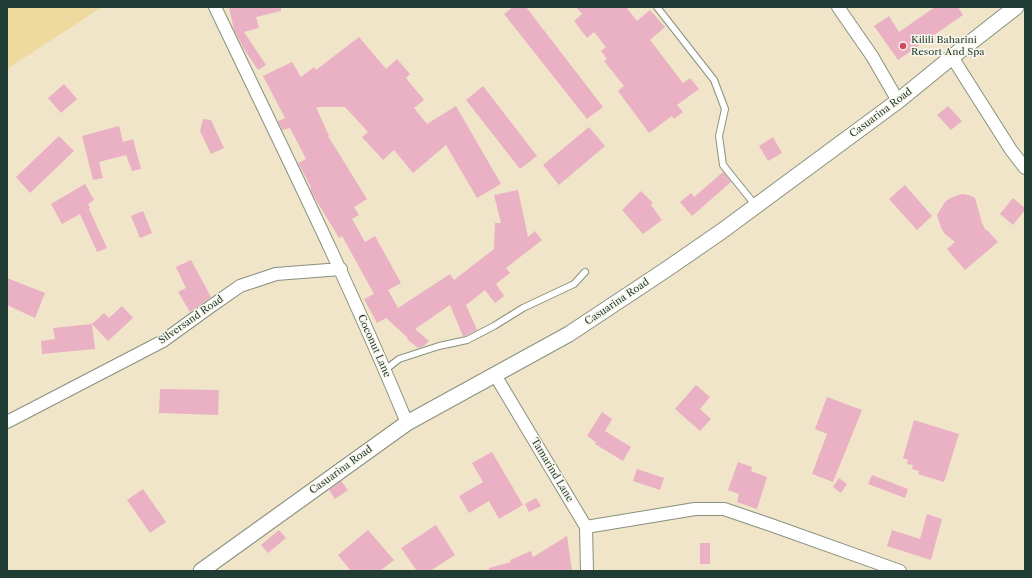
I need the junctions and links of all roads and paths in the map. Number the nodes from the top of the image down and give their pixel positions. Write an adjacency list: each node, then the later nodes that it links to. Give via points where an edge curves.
1 (214, 7): 9 (street, Coconut Lane)
2 (657, 7): 8 (lane, via 714,80 725,109 719,136 723,165)
3 (838, 7): 6 (street, via 872,56)
4 (1016, 7): 5 (street, Casuarina Road)
5 (952, 57): 6 (street, Casuarina Road); 7 (street)
6 (898, 101): 8 (street, Casuarina Road)
7 (1025, 168)
8 (756, 206): 12 (street, Casuarina Road, via 569,334)
9 (341, 269): 11 (street, Coconut Lane); 13 (street, Silversand Road, via 276,274 240,286 163,342)
10 (585, 272): 11 (lane, via 574,284 523,308 467,340 400,359)
11 (385, 370): 14 (street, Coconut Lane)
12 (495, 375): 14 (street, Casuarina Road); 15 (street, Tamarind Lane)
13 (7, 422)
14 (407, 423): 16 (street, Casuarina Road)
15 (586, 527): 17 (street, Tamarind Lane); 18 (street, via 695,509 724,510)
16 (201, 571)
17 (587, 571)
18 (900, 571)

